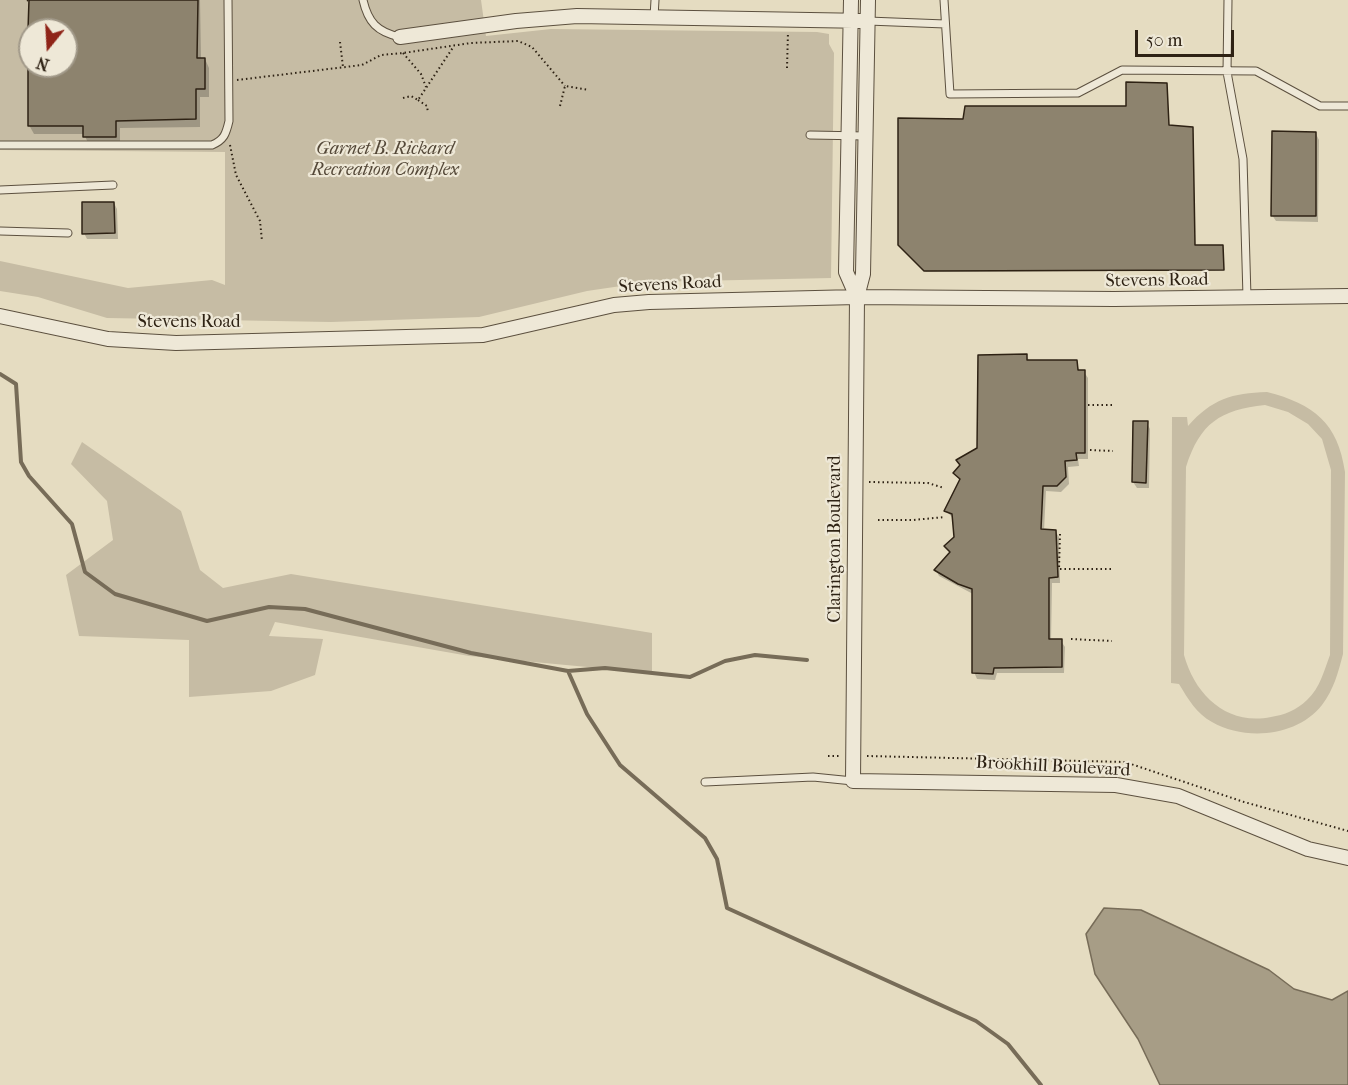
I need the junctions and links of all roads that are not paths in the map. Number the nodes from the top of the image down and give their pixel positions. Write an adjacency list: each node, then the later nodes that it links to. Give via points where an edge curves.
1 (228, 0): 18 (lane, via 230,64 226,134 221,141 212,145)
2 (363, 0): 12 (lane, via 373,25)
3 (655, 0): 8 (lane)
4 (851, 0): 9 (street, Clarington Boulevard)
5 (868, 0): 10 (street, Clarington Boulevard)
6 (944, 0): 11 (lane)
7 (1228, 0): 13 (lane)
8 (654, 17): 9 (street); 12 (street, via 543,17)
9 (851, 21): 10 (street); 16 (street, Clarington Boulevard)
10 (868, 21): 11 (lane); 17 (street, Clarington Boulevard)
11 (945, 24): 13 (lane, via 950,93 1078,93 1122,70)
12 (400, 37)
13 (1227, 72): 14 (lane, via 1256,71 1320,106); 25 (lane, via 1243,159)
14 (1348, 106)
15 (810, 135): 16 (lane)
16 (848, 136): 17 (lane); 24 (street, Clarington Boulevard, via 846,272)
17 (866, 136): 24 (street, Clarington Boulevard, via 863,274)
18 (0, 145)
19 (113, 185): 20 (lane)
20 (0, 190)
21 (0, 231): 22 (lane)
22 (68, 233)
23 (1348, 296): 25 (street, Stevens Road)
24 (856, 297): 25 (street, Stevens Road); 26 (street, Stevens Road, via 614,305 483,335 432,338 133,341); 27 (street, Clarington Boulevard)
25 (1247, 297)
26 (0, 316)
27 (854, 781): 28 (lane, via 813,777); 29 (street, Brookhill Boulevard, via 1116,785 1178,796 1308,849)
28 (705, 782)
29 (1348, 858)

